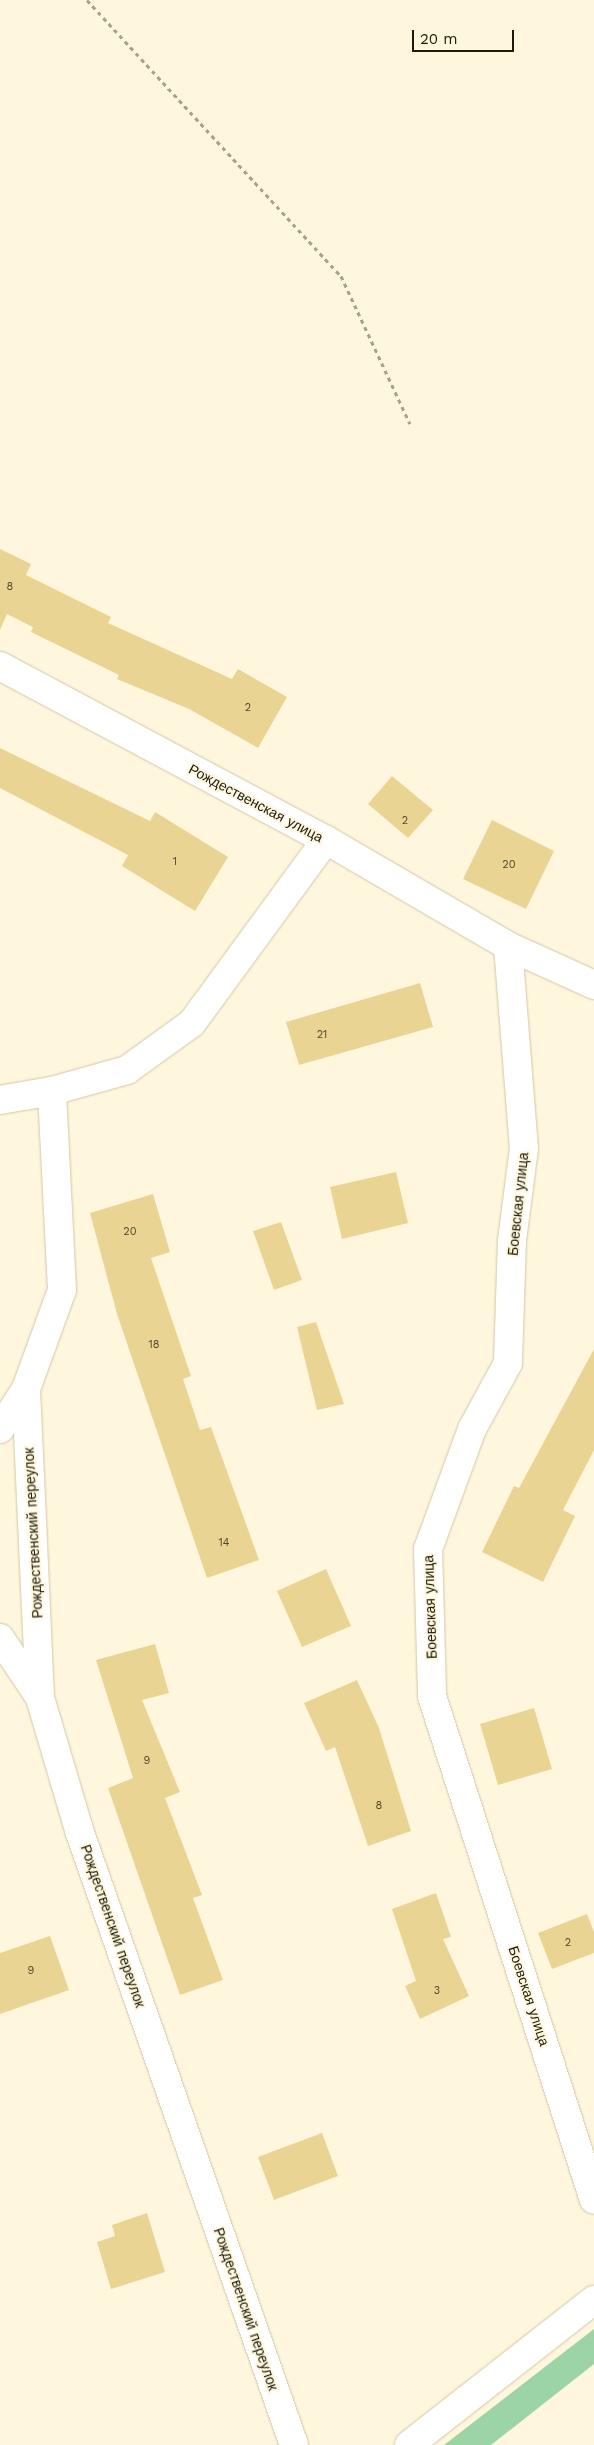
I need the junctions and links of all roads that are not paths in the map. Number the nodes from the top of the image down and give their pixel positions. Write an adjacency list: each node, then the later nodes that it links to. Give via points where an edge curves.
1 (0, 666): 2 (street, Рождественская улица)
2 (326, 840): 3 (street, Рождественская улица); 5 (street, via 192,1023 127,1070)
3 (508, 946): 4 (street, Рождественская улица); 11 (street, Боевская улица, via 524,1148 512,1240 508,1363 472,1429 428,1549 432,1696)
4 (594, 985)
5 (52, 1091): 6 (street); 7 (street, via 62,1290)
6 (0, 1100)
7 (26, 1389): 8 (street); 10 (street, Рождественский переулок)
8 (0, 1429)
9 (0, 1638): 10 (street)
10 (40, 1698): 13 (street, Рождественский переулок, via 79,1830)
11 (594, 2200)
12 (594, 2300): 14 (street)
13 (294, 2445)
14 (409, 2445)

